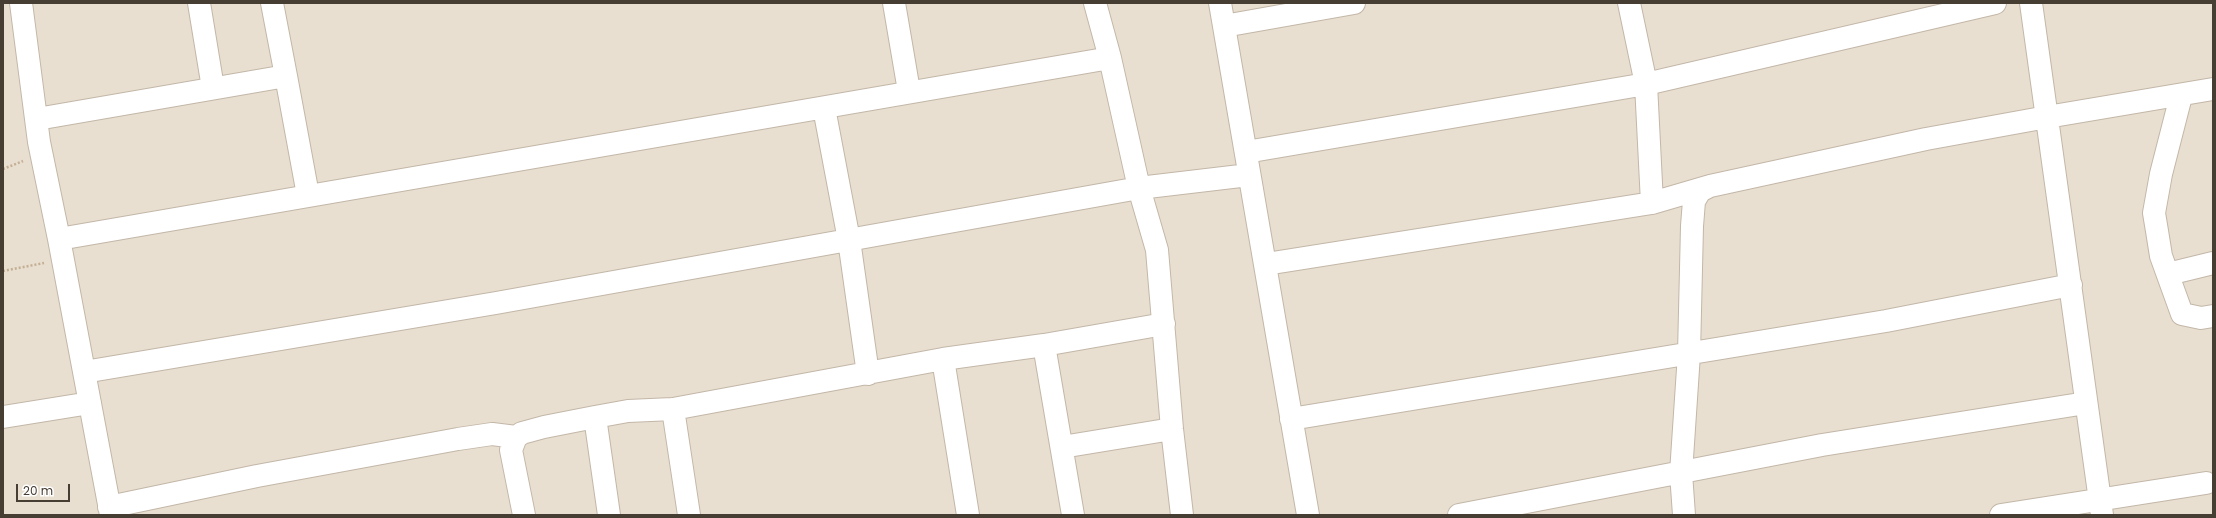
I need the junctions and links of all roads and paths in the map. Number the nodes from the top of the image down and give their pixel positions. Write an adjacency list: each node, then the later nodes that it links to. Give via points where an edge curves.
1 (21, 3): 21 (street)
2 (199, 3): 15 (street)
3 (272, 3): 13 (street)
4 (894, 3): 17 (street)
5 (1095, 3): 12 (street)
6 (1220, 3): 11 (street)
7 (1629, 3): 14 (street)
8 (1996, 3): 14 (street)
9 (2031, 3): 20 (street)
10 (1344, 4): 11 (street)
11 (1224, 26): 22 (street)
12 (1110, 58): 17 (street); 25 (street)
13 (286, 76): 15 (street); 26 (street)
14 (1646, 84): 22 (street); 27 (street)
15 (213, 88): 21 (street)
16 (2213, 90): 18 (street)
17 (909, 91): 19 (street)
18 (2181, 96): 20 (street); 33 (street, via 2154,213 2161,256)
19 (824, 108): 26 (street); 28 (street)
20 (2047, 117): 24 (street, via 1926,139); 34 (street)
21 (37, 119): 29 (street, via 39,142)
22 (1246, 152): 23 (street)
23 (1249, 175): 25 (street); 31 (street)
24 (1710, 186): 27 (street); 38 (street, via 1700,191 1694,201)
25 (1139, 188): 28 (street); 36 (street, via 1157,250)
26 (308, 195): 29 (street)
27 (1652, 203): 31 (street)
28 (849, 240): 40 (street, via 496,303); 41 (street)
29 (61, 249): 32 (path); 40 (street)
30 (2213, 263): 33 (street)
31 (1266, 264): 47 (street)
32 (3, 271)
33 (2168, 274): 35 (street, via 2182,314 2201,318)
34 (2071, 285): 38 (street); 43 (street)
35 (2213, 316)
36 (1164, 324): 37 (street); 48 (street)
37 (1044, 345): 39 (street); 50 (street)
38 (1689, 354): 47 (street); 51 (street)
39 (943, 359): 41 (street); 58 (street)
40 (84, 372): 42 (street)
41 (868, 374): 44 (street)
42 (90, 403): 46 (street); 54 (street)
43 (2086, 403): 51 (street, via 1822,445); 53 (street)
44 (673, 408): 45 (street); 57 (street)
45 (595, 416): 49 (street, via 544,427); 56 (street)
46 (3, 417)
47 (1291, 419): 61 (street)
48 (1172, 429): 50 (street); 60 (street)
49 (516, 437): 54 (street, via 492,434 458,439 257,476); 55 (street, via 511,450)
50 (1062, 447): 59 (street)
51 (1681, 473): 62 (street); 63 (street)
52 (2206, 484): 53 (street)
53 (2100, 507): 64 (street)
54 (110, 511)
55 (524, 515)
56 (609, 515)
57 (689, 515)
58 (968, 515)
59 (1073, 515)
60 (1182, 515)
61 (1308, 515)
62 (1459, 515)
63 (1684, 515)
64 (2001, 515)

